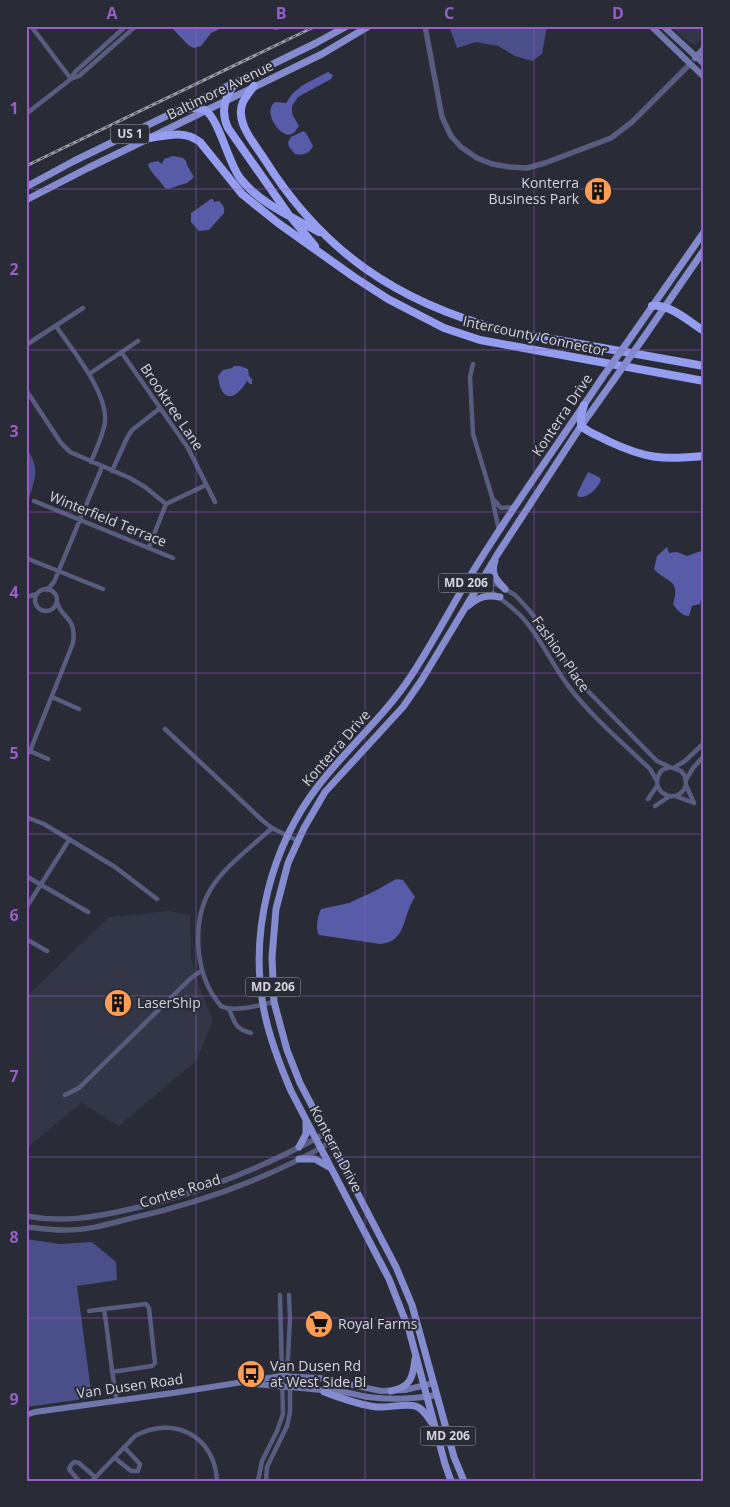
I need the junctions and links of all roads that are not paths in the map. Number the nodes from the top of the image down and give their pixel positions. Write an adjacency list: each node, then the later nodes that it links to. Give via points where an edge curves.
1 (31, 26): 16 (street)
2 (136, 26): 10 (street)
3 (271, 26): 4 (street)
4 (281, 26)
5 (347, 26): 17 (main road, Baltimore Avenue / US 1)
6 (369, 26): 18 (main road, Baltimore Avenue / US 1, via 322,54)
7 (425, 26): 13 (street, via 442,118 452,136 477,158 510,167 527,168 545,163 611,138 632,122)
8 (651, 26): 13 (main road)
9 (663, 26): 12 (main road)
10 (129, 28): 16 (street, via 75,72)
11 (704, 48): 12 (main road)
12 (696, 57): 13 (main road); 14 (main road)
13 (690, 64): 15 (main road)
14 (704, 64)
15 (704, 77)
16 (71, 79): 22 (street)
17 (235, 83): 19 (highway); 20 (main road, Baltimore Avenue / US 1)
18 (254, 86): 19 (main road, Baltimore Avenue / US 1); 28 (highway, via 242,106 246,130 291,197)
19 (226, 101): 21 (main road, Baltimore Avenue / US 1); 26 (highway, via 224,114 228,128)
20 (178, 110): 21 (highway); 24 (main road, Baltimore Avenue / US 1)
21 (206, 110): 23 (main road, Baltimore Avenue / US 1); 26 (highway, via 214,120 234,169 244,182 265,201)
22 (26, 114)
23 (150, 138): 25 (main road, Baltimore Avenue / US 1); 30 (highway, via 180,134 197,140 242,194)
24 (26, 187)
25 (26, 200)
26 (289, 215): 28 (highway); 30 (highway)
27 (704, 232): 31 (main road, Konterra Drive / MD 206)
28 (325, 236): 40 (highway, Intercounty Connector, via 366,271 398,290 471,322)
29 (704, 250): 32 (main road, Konterra Drive / MD 206)
30 (322, 254): 42 (highway, Intercounty Connector, via 388,299 444,328 480,340)
31 (652, 306): 32 (highway); 44 (main road, Konterra Drive / MD 206, bridge)
32 (664, 307): 35 (highway); 46 (main road, Konterra Drive / MD 206, bridge)
33 (83, 308): 34 (street)
34 (56, 326): 37 (street); 41 (street)
35 (704, 331)
36 (138, 341): 38 (street)
37 (26, 345)
38 (122, 353): 41 (street); 45 (street, Brooktree Lane)
39 (474, 364): 52 (street, via 470,378 473,434)
40 (704, 366)
41 (89, 374): 48 (street, via 105,411 102,435)
42 (704, 381)
43 (26, 390): 48 (street, via 61,443 70,452)
44 (584, 405): 46 (highway); 56 (main road, Konterra Drive / MD 206)
45 (159, 409): 50 (street, via 132,430); 51 (street, Brooktree Lane, via 188,448)
46 (581, 426): 47 (highway, via 645,456); 60 (main road, Konterra Drive / MD 206)
47 (704, 456)
48 (91, 462): 49 (street)
49 (102, 467): 50 (street); 57 (street)
50 (112, 471): 55 (street, via 145,487)
51 (206, 484): 54 (street, Brooktree Lane); 55 (street)
52 (492, 496): 56 (street, via 501,508); 58 (street)
53 (34, 501): 57 (street, Winterfield Terrace)
54 (215, 502)
55 (166, 504): 59 (street)
56 (516, 506): 58 (main road, Konterra Drive / MD 206)
57 (80, 519): 59 (street, Winterfield Terrace); 63 (street)
58 (499, 532): 64 (main road, Konterra Drive / MD 206)
59 (149, 547): 62 (street, Winterfield Terrace)
60 (497, 555): 65 (main road, Konterra Drive / MD 206); 68 (main road, via 494,575)
61 (26, 558): 63 (street)
62 (173, 558)
63 (59, 570): 66 (street); 67 (street)
64 (472, 573): 65 (street, Fashion Place); 94 (main road, Konterra Drive / MD 206, via 412,675 317,788)
65 (481, 580): 68 (street, Fashion Place); 73 (street, Fashion Place); 76 (main road, Konterra Drive / MD 206)
66 (54, 582): 69 (street); 70 (street)
67 (103, 589)
68 (505, 589): 86 (street, Fashion Place, via 537,620 579,682 658,761)
69 (47, 590): 70 (street); 71 (street)
70 (54, 593): 75 (street)
71 (38, 594): 72 (street); 74 (street)
72 (28, 597): 74 (street)
73 (500, 597): 76 (main road, via 481,596); 88 (street, Fashion Place, via 531,628 583,704 650,769)
74 (36, 602): 77 (street, via 40,610)
75 (57, 602): 77 (street); 78 (street)
76 (466, 608): 96 (main road, Konterra Drive / MD 206, via 403,706 325,792)
77 (52, 609): 78 (street)
78 (60, 609): 79 (street, via 71,622 74,638)
79 (52, 697): 80 (street); 83 (street)
80 (79, 708)
81 (164, 728): 93 (street)
82 (704, 743): 86 (street, via 685,761)
83 (28, 753): 85 (street)
84 (704, 756): 87 (street)
85 (48, 759)
86 (672, 767): 87 (street, via 684,773); 88 (street, via 659,774)
87 (686, 782): 89 (street, via 682,792); 89 (street, via 694,803)
88 (657, 784): 89 (street, via 664,794); 90 (street)
89 (673, 796): 91 (street)
90 (648, 799)
91 (655, 806)
92 (26, 817): 95 (street)
93 (272, 828): 94 (street); 104 (street, via 219,877 206,897 198,924)
94 (288, 836): 96 (street); 106 (main road, Konterra Drive / MD 206, via 272,876 262,920)
95 (69, 840): 98 (street); 99 (street, via 115,867)
96 (298, 841): 105 (main road, Konterra Drive / MD 206, via 288,863 276,909 272,957)
97 (26, 876): 98 (street)
98 (41, 884): 100 (street); 101 (street)
99 (157, 899)
100 (26, 908)
101 (88, 912)
102 (26, 939): 103 (street)
103 (47, 951)
104 (201, 971): 107 (street, via 220,1006); 109 (street, via 80,1088)
105 (274, 1002): 106 (street); 111 (main road, Konterra Drive / MD 206, via 300,1083)
106 (263, 1005): 107 (street); 110 (main road, Konterra Drive / MD 206, via 278,1061)
107 (229, 1009): 108 (street, via 236,1027)
108 (251, 1033)
109 (65, 1095)
110 (306, 1119): 112 (main road, Konterra Drive / MD 206); 114 (main road, via 306,1134)
111 (326, 1133): 112 (street, Contee Road); 113 (main road, Konterra Drive / MD 206)
112 (316, 1138): 114 (street, Contee Road); 115 (main road, Konterra Drive / MD 206)
113 (331, 1142): 115 (street, Contee Road); 130 (main road, Konterra Drive / MD 206, via 396,1267 412,1305)
114 (299, 1147): 118 (street, Contee Road, via 212,1186 162,1201 92,1218 41,1219)
115 (320, 1148): 116 (street, Contee Road); 117 (main road, Konterra Drive / MD 206)
116 (299, 1159): 117 (main road, via 315,1159); 119 (street, Contee Road, via 207,1198 151,1214 76,1230)
117 (332, 1170): 126 (main road, Konterra Drive / MD 206, via 389,1279)
118 (26, 1216)
119 (26, 1227)
120 (280, 1295): 124 (street)
121 (289, 1295): 125 (street)
122 (104, 1309): 123 (street); 127 (street); 127 (street, via 148,1306 156,1361 152,1366)
123 (89, 1311)
124 (281, 1319): 125 (street); 128 (street)
125 (290, 1319): 128 (street)
126 (415, 1353): 133 (main road, Konterra Drive / MD 206); 134 (main road, via 412,1377 401,1389)
127 (112, 1372): 138 (street)
128 (284, 1376): 129 (main road, Van Dusen Road); 131 (street); 132 (street); 134 (main road, Van Dusen Road, via 319,1378 370,1390)
129 (238, 1383): 131 (main road, Van Dusen Road); 138 (main road, Van Dusen Road)
130 (434, 1383): 133 (main road, Van Dusen Road); 136 (main road, Konterra Drive / MD 206)
131 (282, 1386): 132 (main road, Van Dusen Road); 146 (street, via 283,1414 262,1461)
132 (290, 1386): 135 (main road, Van Dusen Road); 147 (street, via 287,1426 269,1462)
133 (424, 1386): 134 (main road, Van Dusen Road); 137 (main road, Konterra Drive / MD 206)
134 (391, 1391)
135 (324, 1392): 137 (main road, Van Dusen Road, via 384,1399); 140 (main road, via 377,1407 413,1405 427,1415)
136 (437, 1395): 137 (main road, Van Dusen Road); 149 (main road, Konterra Drive / MD 206)
137 (427, 1397): 140 (main road, Konterra Drive / MD 206)
138 (117, 1401): 139 (main road, Van Dusen Road)
139 (26, 1415)
140 (435, 1429): 148 (main road, Konterra Drive / MD 206)
141 (124, 1447): 142 (street); 142 (street, via 140,1464 138,1471 130,1471); 145 (street, via 135,1436 153,1428 183,1430 208,1450 214,1460)
142 (115, 1458): 143 (street)
143 (94, 1479): 144 (street, via 74,1462 69,1469)
144 (79, 1481)
145 (217, 1481)
146 (258, 1481)
147 (266, 1481)
148 (451, 1481)
149 (464, 1481)

